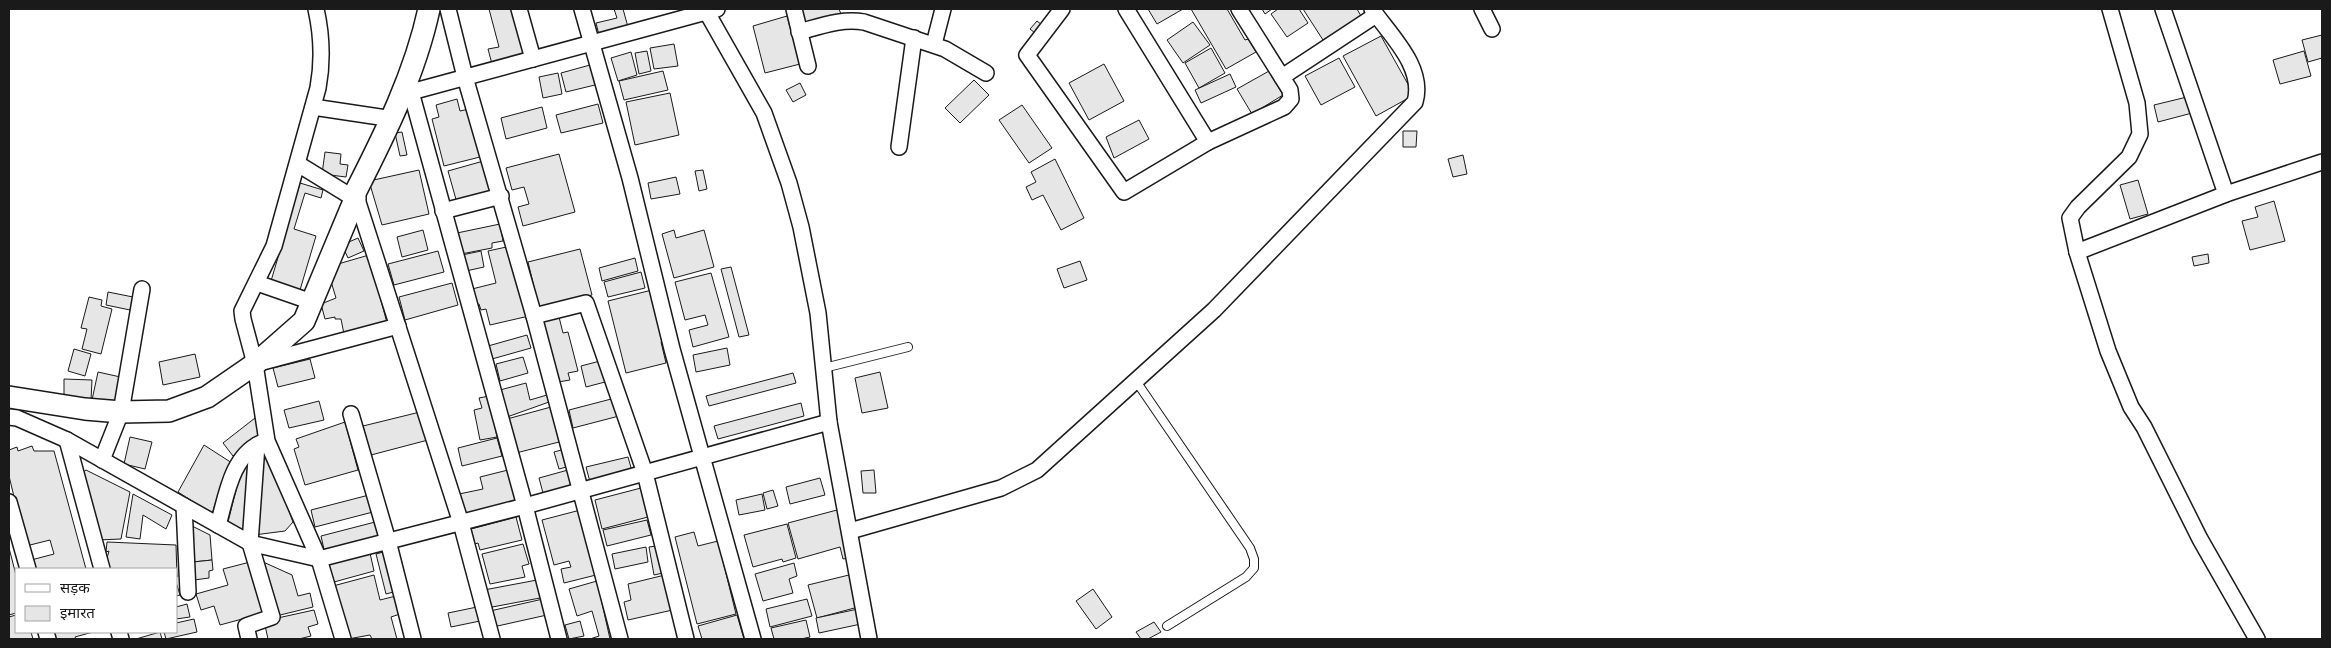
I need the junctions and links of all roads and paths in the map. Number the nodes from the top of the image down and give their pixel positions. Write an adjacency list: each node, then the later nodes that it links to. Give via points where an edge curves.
1 (316, 9): 27 (street, via 322,65)
2 (429, 9): 26 (main road)
3 (448, 9): 24 (street)
4 (519, 9): 21 (street)
5 (582, 9): 19 (street)
6 (794, 9): 17 (street)
7 (943, 9): 20 (street)
8 (1062, 9): 29 (street, via 1027,55 1124,192)
9 (1126, 9): 29 (street)
10 (1239, 9): 25 (street)
11 (1482, 9): 16 (street)
12 (2110, 9): 37 (street, via 2137,103 2140,134 2129,157 2070,218)
13 (2163, 9): 33 (street)
14 (710, 10): 19 (street); 45 (street, via 764,113 789,183 812,273)
15 (1374, 12): 25 (street); 46 (street, via 1418,79 1415,102 1214,310)
16 (1492, 29)
17 (799, 32): 18 (street, via 852,20); 22 (street)
18 (914, 38): 20 (street); 30 (street)
19 (592, 44): 21 (street); 54 (street)
20 (934, 44): 23 (street)
21 (533, 59): 24 (street)
22 (808, 66)
23 (986, 73)
24 (465, 77): 26 (street); 35 (street)
25 (1282, 77): 29 (street, via 1290,90 1290,99 1284,107)
26 (407, 89): 28 (main road); 36 (street)
27 (313, 107): 28 (street); 32 (street)
28 (393, 119): 34 (main road)
29 (1208, 142)
30 (899, 147)
31 (2322, 162): 33 (street)
32 (298, 164): 34 (street); 38 (street, via 274,246)
33 (2226, 194): 37 (street)
34 (355, 196): 40 (main road); 42 (street)
35 (501, 196): 36 (street); 41 (street)
36 (444, 211): 60 (street)
37 (2077, 252): 80 (street, via 2108,351 2131,407)
38 (257, 283): 40 (street); 44 (street, via 242,311)
39 (142, 290): 48 (street)
40 (312, 302): 44 (main road, via 304,321)
41 (534, 316): 56 (street, via 586,303); 57 (street)
42 (398, 326): 44 (street); 61 (street)
43 (908, 347): 45 (lane)
44 (255, 364): 48 (main road, via 207,397 169,411); 53 (street)
45 (824, 368): 51 (street)
46 (1136, 381): 63 (street, via 1037,470 1019,481); 70 (lane, via 1250,548 1254,559 1254,568 1246,576)
47 (9, 397): 48 (main road)
48 (121, 412): 55 (street)
49 (351, 414): 64 (street)
50 (9, 417): 52 (street)
51 (829, 422): 54 (street); 63 (street)
52 (67, 440): 55 (street); 68 (street)
53 (262, 443): 62 (street, via 238,463); 65 (street); 66 (street)
54 (702, 457): 56 (street); 78 (street)
55 (102, 460): 59 (street)
56 (645, 473): 57 (street); 77 (street)
57 (580, 491): 60 (street); 76 (street)
58 (9, 502): 67 (street)
59 (184, 506): 62 (street); 69 (street)
60 (525, 506): 61 (street); 75 (street)
61 (461, 523): 64 (street); 74 (street)
62 (218, 525): 65 (street)
63 (850, 531): 79 (street)
64 (388, 541): 66 (street); 73 (street)
65 (250, 544): 66 (street); 71 (street, via 272,617 246,626)
66 (319, 559): 72 (street)
67 (28, 568)
68 (102, 568)
69 (188, 592)
70 (1167, 626)
71 (249, 639)
72 (343, 639)
73 (413, 639)
74 (492, 639)
75 (559, 639)
76 (620, 639)
77 (686, 639)
78 (753, 639)
79 (869, 639)
80 (2257, 639)

